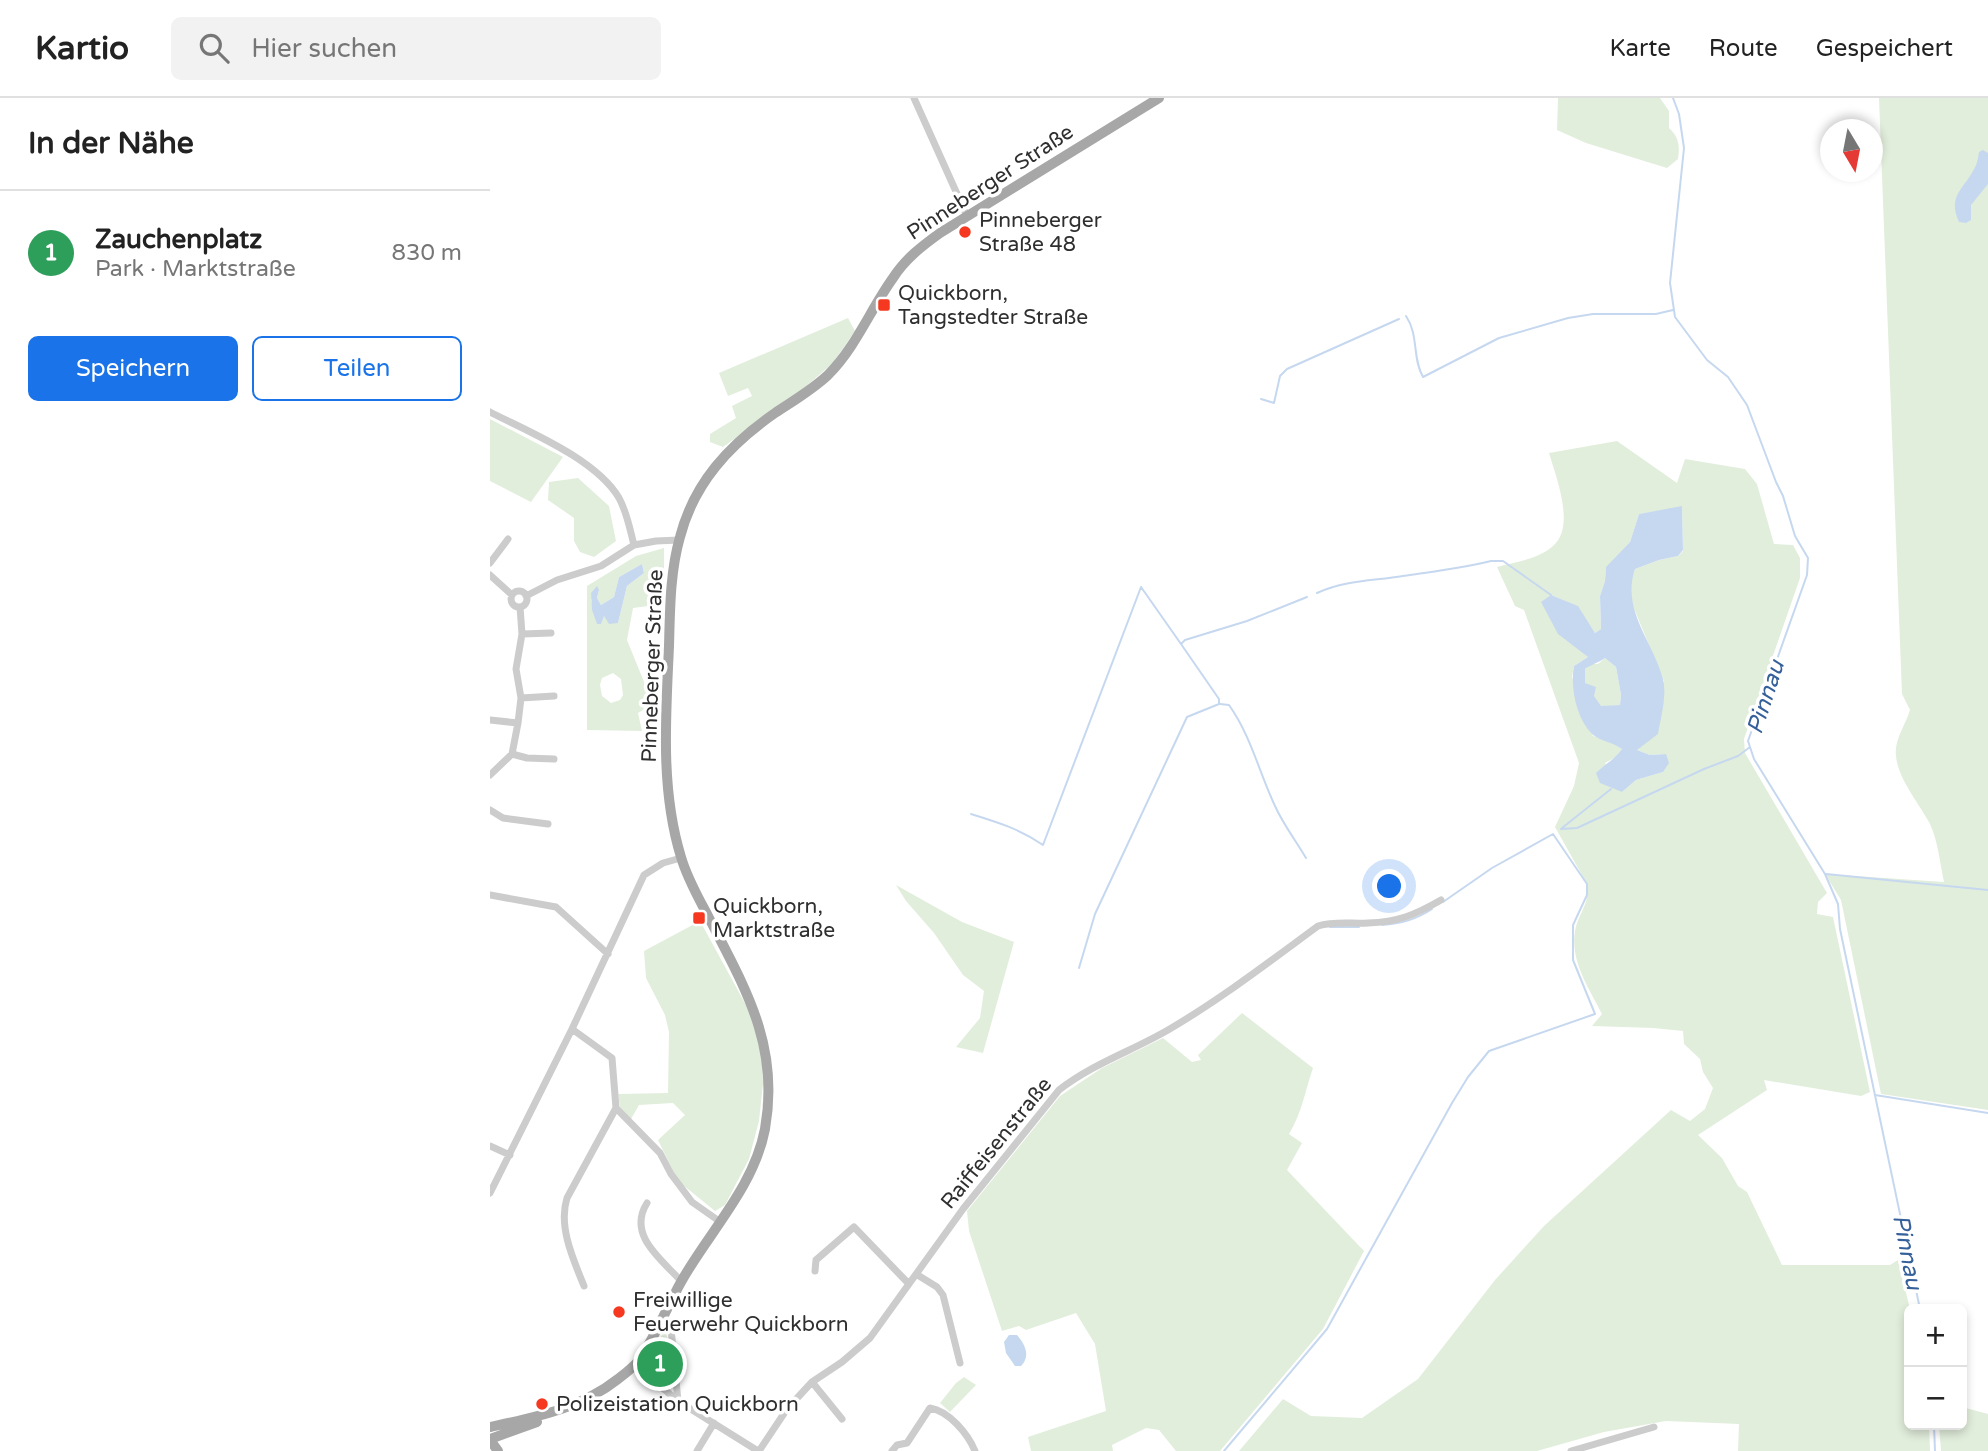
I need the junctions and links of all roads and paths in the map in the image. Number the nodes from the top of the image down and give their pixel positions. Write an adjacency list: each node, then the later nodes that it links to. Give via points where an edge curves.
1 (914, 98): 3 (street)
2 (1159, 98): 3 (main road, Pinneberger Straße)
3 (967, 216): 6 (main road, Pinneberger Straße, via 914,252 827,375 728,451 699,489)
4 (490, 412): 7 (street, via 569,452 602,479 619,498)
5 (508, 539): 8 (street)
6 (679, 540): 7 (street); 24 (main road, Pinneberger Straße, via 670,614 667,769)
7 (634, 545): 11 (street, via 601,566 549,583)
8 (490, 563)
9 (490, 575): 10 (street)
10 (512, 595): 11 (street, via 522,592); 12 (street, via 512,603)
11 (526, 596): 12 (street)
12 (520, 607): 14 (street)
13 (551, 633): 14 (street)
14 (522, 634): 16 (street, via 516,669)
15 (554, 696): 16 (street)
16 (521, 698): 18 (street)
17 (490, 720): 18 (street)
18 (518, 723): 19 (street)
19 (512, 754): 20 (street); 21 (street)
20 (554, 759)
21 (490, 775)
22 (490, 810): 23 (street, via 503,818)
23 (548, 824)
24 (681, 858): 27 (street, via 644,875); 34 (main road, Pinneberger Straße, via 748,994 764,1039 768,1067 769,1095 760,1148 743,1187)
25 (490, 895): 27 (street, via 555,907)
26 (1441, 900): 36 (street, Raiffeisenstraße, via 1401,920 1318,926 1221,998 1079,1074 1045,1105)
27 (608, 954): 28 (street)
28 (572, 1029): 29 (street, via 612,1058); 31 (street)
29 (616, 1108): 34 (street, via 660,1153 692,1202); 39 (street, via 564,1208 564,1223)
30 (490, 1146): 31 (street)
31 (510, 1155): 32 (street)
32 (490, 1193)
33 (647, 1203): 37 (street, via 641,1212 643,1237)
34 (719, 1221): 37 (main road, Pinneberger Straße)
35 (815, 1271): 38 (street, via 816,1260 854,1227)
36 (916, 1274): 38 (street, Raiffeisenstraße); 41 (street, via 943,1295)
37 (681, 1281): 42 (main road, Pinneberger Straße)
38 (908, 1283): 43 (street, Raiffeisenstraße, via 870,1338)
39 (583, 1286)
40 (671, 1328): 44 (street)
41 (960, 1363)
42 (635, 1365): 44 (street); 45 (main road, via 593,1397)
43 (812, 1382): 46 (street); 53 (street, Raiffeisenstraße)
44 (678, 1401): 47 (street)
45 (545, 1415): 48 (main road); 50 (main road)
46 (842, 1419)
47 (715, 1423): 52 (street); 53 (street)
48 (490, 1427)
49 (1654, 1427): 56 (street)
50 (490, 1440): 51 (main road)
51 (498, 1451)
52 (697, 1451)
53 (759, 1451)
54 (892, 1451): 55 (street, via 907,1443 930,1408 940,1410)
55 (975, 1451)
56 (1571, 1451)

